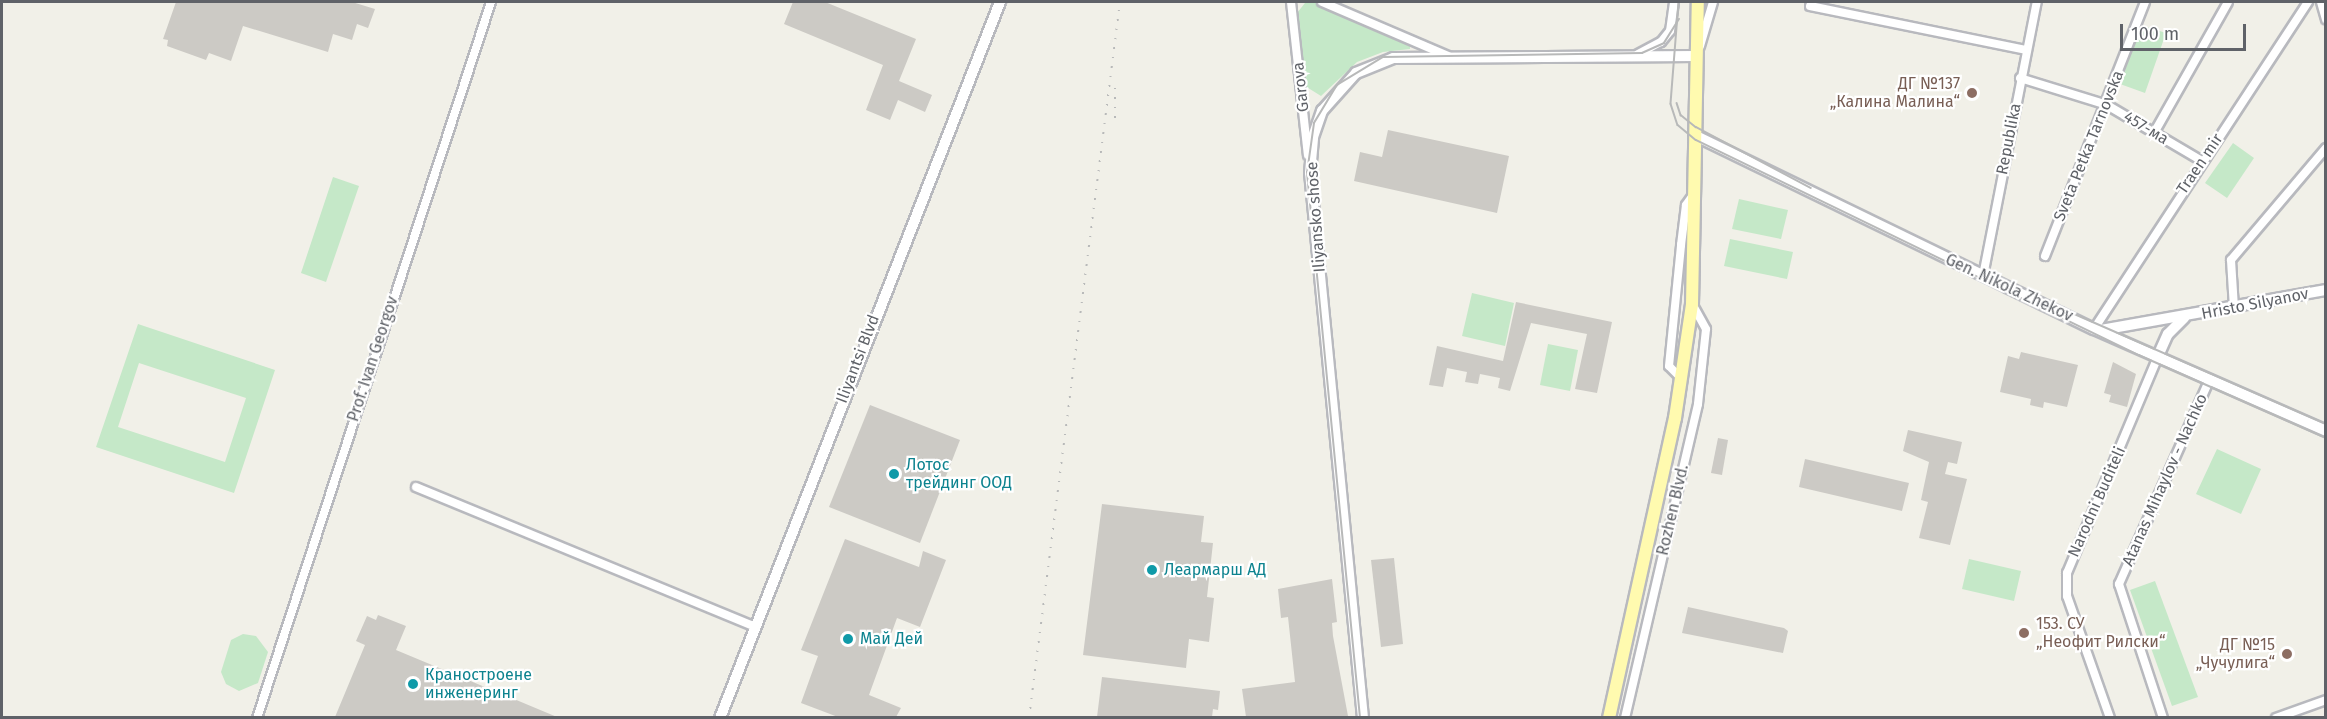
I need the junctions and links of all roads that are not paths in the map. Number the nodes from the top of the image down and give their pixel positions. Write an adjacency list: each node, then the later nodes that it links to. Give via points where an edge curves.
1 (490, 2): 43 (street, Prof. Ivan Georgov)
2 (1000, 2): 41 (street, Iliyantsi Blvd)
3 (1291, 2): 27 (street, Garova)
4 (1322, 2): 20 (street)
5 (1674, 2): 18 (street, via 1673,23 1661,42)
6 (1698, 2): 19 (main road, Rozhen Blvd.)
7 (1713, 2): 19 (street, Rozhen Blvd.)
8 (1834, 2): 15 (street)
9 (2037, 2): 17 (street, Republika)
10 (2145, 2): 22 (street, Sveta Petka Tarnovska)
11 (2228, 2): 23 (street)
12 (2308, 2): 26 (street, Traen mir)
13 (2321, 2): 16 (street)
14 (1810, 6): 15 (street)
15 (1833, 11): 17 (street)
16 (2325, 19)
17 (2026, 50): 21 (street, Republika)
18 (1627, 56): 19 (street, Iliyansko shose); 20 (street, Iliyansko shose)
19 (1697, 56): 24 (main road, Rozhen Blvd.)
20 (1451, 57): 27 (street, Iliyansko shose, via 1384,60 1348,79 1332,95 1316,124)
21 (2020, 78): 22 (street, 457-ма); 30 (street, Republika)
22 (2107, 105): 23 (street, 457-ма); 29 (street, Sveta Petka Tarnovska)
23 (2154, 133): 26 (street, 457-ма)
24 (1696, 136): 28 (main road, Rozhen Blvd.); 30 (street, Gen. Nikola Zhekov)
25 (2325, 148): 33 (street, via 2231,260)
26 (2202, 161): 35 (street, Traen mir)
27 (1310, 173): 45 (street, Iliyansko shose)
28 (1695, 191): 32 (main road, Rozhen Blvd.); 38 (street, Rozhen Blvd., via 1686,205 1669,366)
29 (2045, 256)
30 (1983, 276): 35 (street, Gen. Nikola Zhekov)
31 (2325, 290): 33 (street, Hristo Silyanov)
32 (1692, 304): 38 (main road, Rozhen Blvd.); 47 (street, Rozhen Blvd., via 1706,330 1698,404)
33 (2234, 308): 34 (street, Hristo Silyanov)
34 (2184, 318): 35 (street, Hristo Silyanov); 36 (street, via 2169,333)
35 (2096, 329): 36 (street, Gen. Nikola Zhekov)
36 (2158, 356): 37 (street, Gen. Nikola Zhekov); 48 (street, Narodni Buditeli, via 2077,545 2065,585)
37 (2210, 379): 39 (street, Gen. Nikola Zhekov); 49 (street, Atanas Mihaylov - Nachko, via 2120,584)
38 (1682, 380): 46 (main road, Rozhen Blvd.)
39 (2325, 431)
40 (416, 487): 41 (street)
41 (756, 627): 44 (street, Iliyantsi Blvd)
42 (2325, 700): 50 (street)
43 (257, 717)
44 (720, 717)
45 (1363, 717)
46 (1609, 717)
47 (1625, 717)
48 (2110, 717)
49 (2163, 717)
50 (2276, 717)

